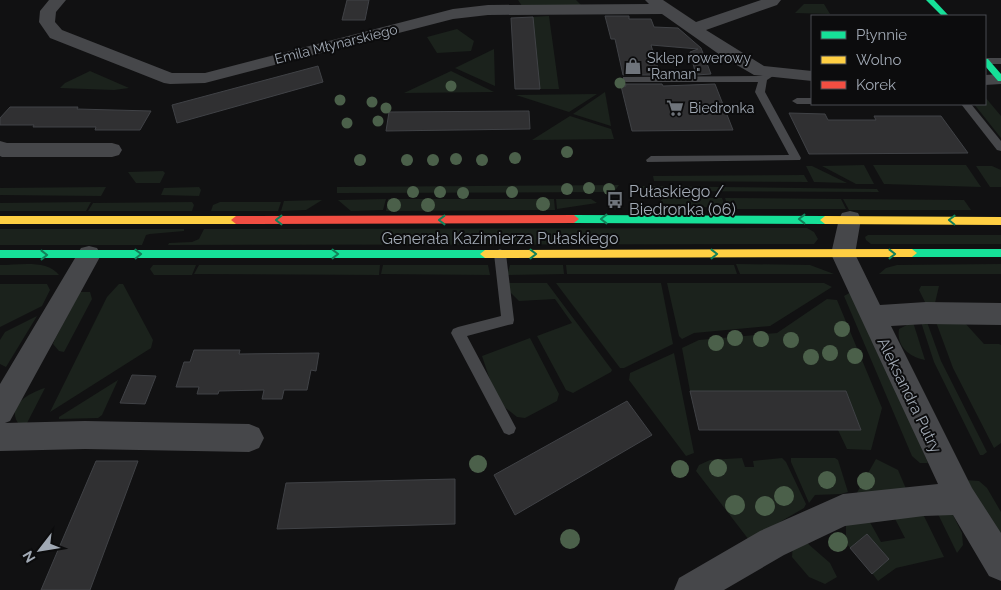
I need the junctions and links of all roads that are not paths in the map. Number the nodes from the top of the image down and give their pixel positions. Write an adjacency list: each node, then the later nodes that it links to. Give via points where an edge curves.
1 (58, 0): 4 (street, Emila Młynarskiego, via 48,11 47,22 56,34 170,80 205,78 453,14)
2 (773, 0): 6 (street)
3 (930, 0): 5 (main road)
4 (660, 5): 6 (street)
5 (945, 15)
6 (694, 28): 10 (street)
7 (986, 61): 8 (lane)
8 (1001, 61)
9 (986, 62): 13 (main road)
10 (768, 76): 11 (street); 12 (lane); 21 (lane, via 760,92 796,158)
11 (811, 76)
12 (626, 79)
13 (1001, 79): 14 (street)
14 (986, 80)
15 (797, 101): 16 (lane)
16 (811, 101)
17 (967, 105): 19 (lane)
18 (0, 148): 20 (street)
19 (1001, 148)
20 (112, 150)
21 (651, 160)
22 (0, 220): 23 (main road, Generała Kazimierza Pułaskiego, one-way to 22)
23 (850, 220): 24 (main road, Generała Kazimierza Pułaskiego, one-way to 23); 28 (street)
24 (1001, 221)
25 (1001, 253): 28 (main road, Generała Kazimierza Pułaskiego, one-way to 25)
26 (0, 254): 29 (main road, Generała Kazimierza Pułaskiego, one-way to 29)
27 (500, 254): 28 (main road, Generała Kazimierza Pułaskiego, one-way to 28); 29 (main road, Generała Kazimierza Pułaskiego, one-way to 27); 33 (lane, via 508,320 458,333)
28 (843, 254): 31 (street, Aleksandra Putry)
29 (89, 255): 32 (street)
30 (1001, 314): 31 (street)
31 (872, 316): 36 (street, Aleksandra Putry)
32 (0, 411)
33 (510, 428)
34 (0, 437): 35 (street)
35 (249, 438)
36 (961, 499): 37 (street, Aleksandra Putry); 38 (street, via 842,510 772,543)
37 (1001, 564)
38 (691, 590)

